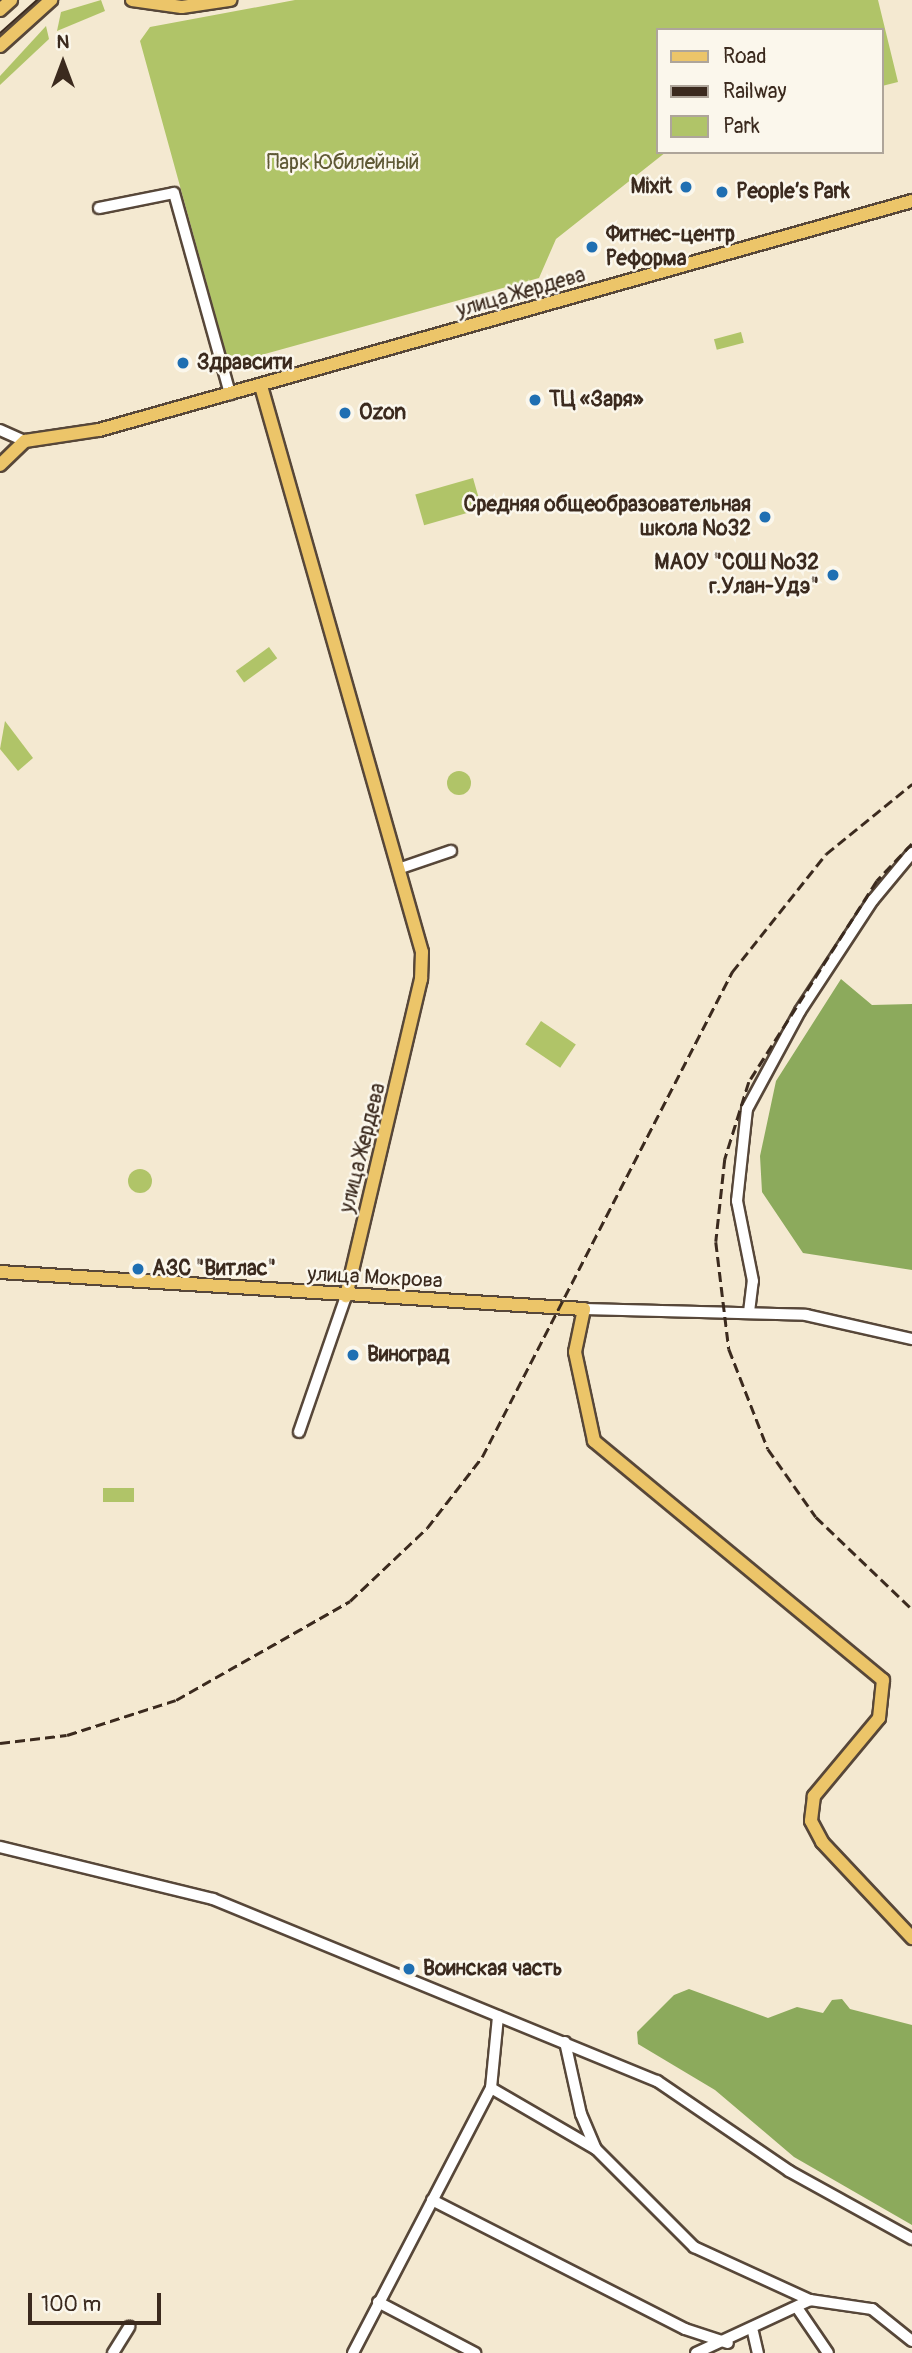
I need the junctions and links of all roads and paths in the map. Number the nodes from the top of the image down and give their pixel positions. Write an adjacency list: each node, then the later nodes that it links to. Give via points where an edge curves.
1 (10, 0): 5 (main road)
2 (51, 0): 6 (main road)
3 (132, 0): 4 (main road, via 181,7)
4 (230, 0)
5 (0, 10)
6 (0, 46)
7 (912, 201): 9 (main road, улица Жердева)
8 (99, 208): 10 (street, via 174,193)
9 (261, 386): 10 (main road, улица Жердева); 16 (main road, улица Жердева)
10 (230, 394): 12 (main road, улица Жердева, via 90,432)
11 (0, 429): 12 (street)
12 (25, 441): 13 (main road)
13 (0, 465)
14 (451, 851): 16 (street)
15 (912, 853): 20 (street, via 807,1000 747,1109 737,1201 753,1281)
16 (398, 869): 18 (main road, улица Жердева, via 422,952 421,979)
17 (0, 1272): 18 (main road, улица Мокрова)
18 (346, 1296): 19 (main road, улица Мокрова); 22 (street, улица Жердева)
19 (584, 1309): 20 (street, улица Мокрова); 24 (main road, via 575,1352 594,1441 883,1680 879,1718 814,1796 811,1821 822,1842)
20 (749, 1312): 21 (street, улица Мокрова, via 806,1315)
21 (912, 1339)
22 (299, 1432)
23 (0, 1847): 25 (street, via 213,1899)
24 (912, 1938)
25 (498, 2016): 26 (street); 27 (street)
26 (565, 2042): 28 (street, via 581,2114); 30 (street, via 657,2081 789,2171)
27 (491, 2088): 28 (street); 29 (street)
28 (596, 2149): 31 (street, via 694,2247)
29 (432, 2200): 32 (street); 37 (street, via 685,2329)
30 (912, 2239)
31 (810, 2300): 33 (street); 36 (street, via 872,2309)
32 (378, 2302): 39 (street); 40 (street)
33 (798, 2309): 35 (street); 43 (street)
34 (129, 2327): 38 (street)
35 (753, 2332): 37 (street); 42 (street)
36 (912, 2341)
37 (728, 2343): 41 (street)
38 (113, 2353)
39 (352, 2353)
40 (475, 2353)
41 (696, 2353)
42 (758, 2353)
43 (828, 2353)

